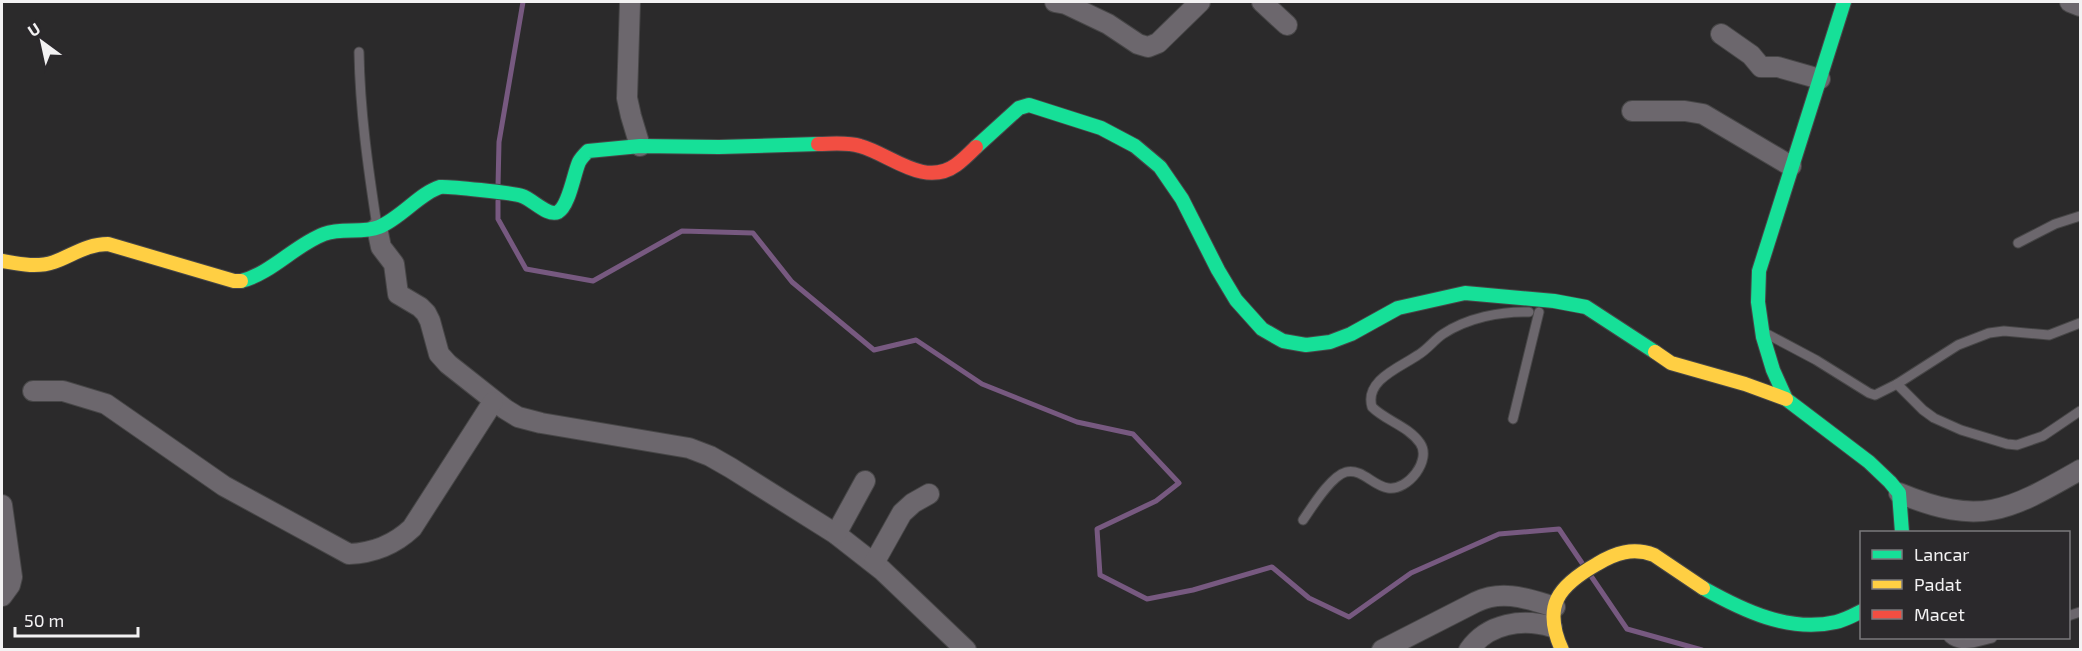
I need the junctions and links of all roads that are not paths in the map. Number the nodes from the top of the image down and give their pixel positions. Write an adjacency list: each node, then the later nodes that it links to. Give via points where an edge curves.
1 (630, 2): 13 (street, via 627,98)
2 (1055, 2): 3 (street, via 1108,24 1148,47 1158,43)
3 (1200, 2)
4 (1262, 2): 8 (street)
5 (1844, 2): 11 (street)
6 (2070, 2): 7 (street)
7 (2080, 6)
8 (1287, 25)
9 (1721, 34): 11 (street, via 1761,67 1778,67)
10 (359, 52): 16 (lane, via 364,144)
11 (1820, 79): 14 (street)
12 (1632, 111): 14 (street, via 1703,114)
13 (640, 146): 16 (street, via 585,153 558,212 551,213 521,195 441,187); 22 (street, via 856,144 936,174 955,166 1019,108 1029,105 1101,128 1135,146 1160,167 1182,199 1236,300 1262,329 1283,341 1306,345 1330,342 1398,308 1445,296 1475,294 1586,307)
14 (1791, 166): 21 (street, via 1757,283)
15 (2080, 216): 17 (lane)
16 (377, 228): 18 (street, via 323,234 252,278 237,282 108,244 96,243 49,264); 26 (street, via 381,247 394,264 398,294 426,313 443,359)
17 (2018, 243)
18 (2, 261)
19 (1582, 318): 22 (lane, via 1640,352)
20 (2080, 323): 23 (lane, via 2049,335 1989,333 1958,345)
21 (1762, 331): 23 (lane, via 1869,393 1875,395); 25 (street, via 1773,373)
22 (1671, 363): 25 (street)
23 (1897, 384): 27 (lane, via 1934,418 2007,444 2017,445 2043,436)
24 (33, 391): 26 (street, via 63,391 106,404 224,486 350,554 380,549 412,528)
25 (1786, 399): 31 (street, via 1869,462)
26 (493, 402): 36 (street, via 518,417 541,423 698,451)
27 (2080, 411)
28 (1513, 419): 34 (lane, via 1543,312 1502,312 1458,327 1384,377 1371,392 1372,406 1418,441 1423,448 1421,464 1410,479 1394,488 1385,488 1358,472 1339,475)
29 (2080, 470): 31 (street, via 2018,503 1990,511 1947,510)
30 (865, 482): 36 (street)
31 (1899, 493): 35 (street)
32 (929, 494): 37 (street, via 902,513)
33 (2, 505): 38 (street, via 12,577)
34 (1303, 520)
35 (1902, 531)
36 (836, 534): 37 (street)
37 (873, 563): 43 (street)
38 (2, 596)
39 (1860, 613): 40 (street, via 1846,624 1817,636 1790,636 1738,618 1647,552 1629,550 1608,556 1572,578 1565,585)
40 (1553, 617): 44 (street, via 1519,596 1490,597); 45 (street, via 1498,627 1480,637); 46 (street)
41 (1950, 639): 42 (lane, via 1963,644)
42 (1987, 639)
43 (966, 650)
44 (1382, 650)
45 (1469, 650)
46 (1562, 650)

